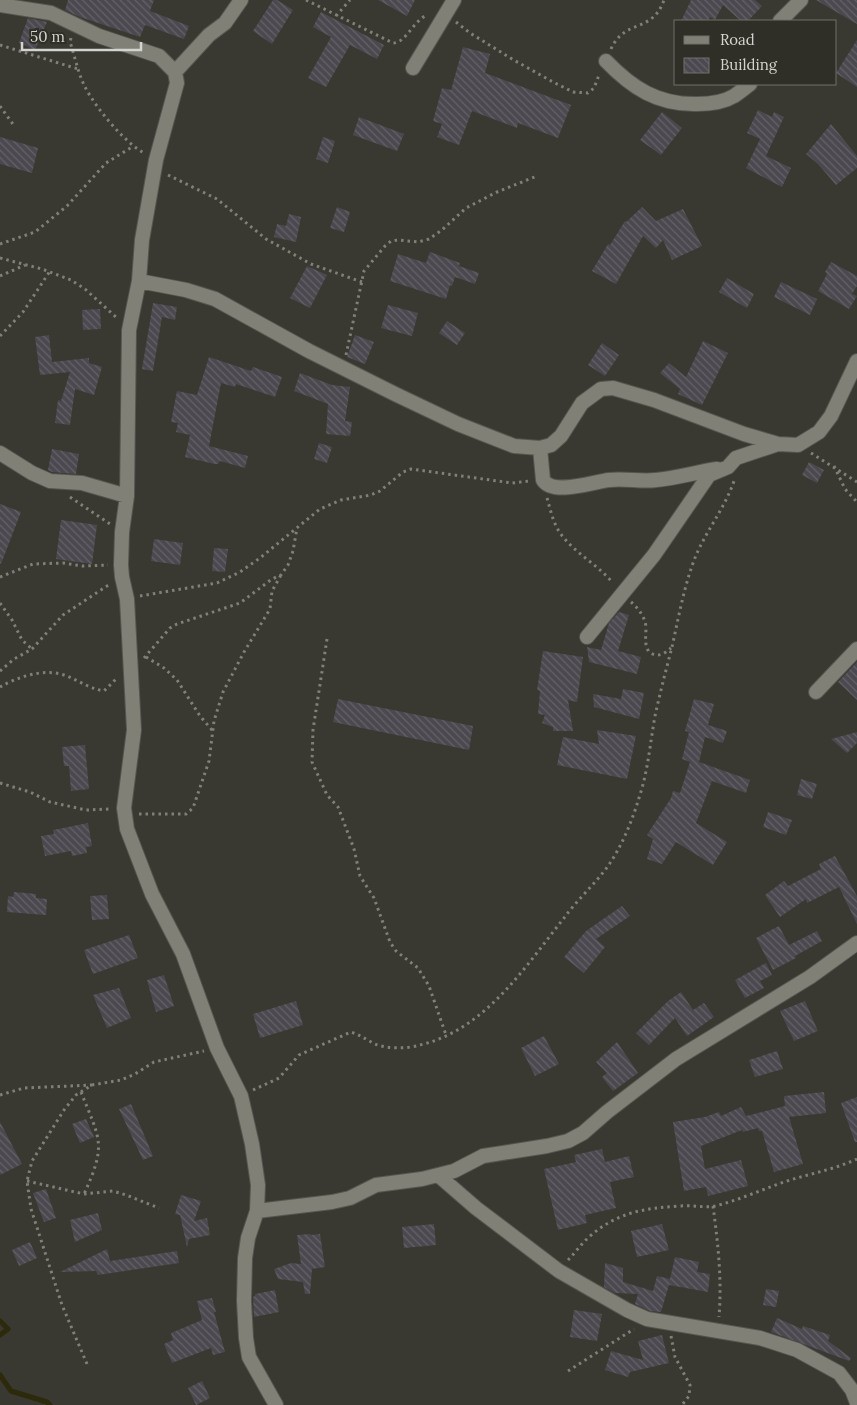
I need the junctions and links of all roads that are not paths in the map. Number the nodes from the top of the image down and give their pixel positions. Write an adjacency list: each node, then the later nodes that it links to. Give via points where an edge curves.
1 (241, 0): 8 (street, via 225,23 209,35)
2 (801, 0): 5 (street)
3 (0, 5): 8 (street, via 51,14 99,36 159,56)
4 (450, 7): 7 (street)
5 (781, 20)
6 (606, 61): 9 (street, via 620,76 664,101 707,104 734,96)
7 (413, 68)
8 (175, 72): 10 (street, via 177,83 155,163)
9 (749, 85)
10 (138, 281): 13 (street, via 215,299 309,351 466,428 514,446); 16 (street, via 130,330)
11 (857, 360): 12 (street, via 831,416 819,432 798,444)
12 (778, 444): 13 (street, via 613,388 601,389 582,403 561,436 551,445); 15 (street, via 736,458)
13 (540, 448): 15 (street, via 544,481 553,487 612,479 656,480)
14 (0, 453): 16 (street, via 32,474 50,481 82,483)
15 (732, 471): 17 (street, via 709,475 654,555)
16 (127, 496): 22 (street, via 121,571 127,599 134,730 124,808 127,828 152,894 183,954 217,1048 241,1096 252,1144)
17 (587, 637)
18 (857, 649): 19 (street)
19 (816, 692)
20 (857, 943): 21 (street, via 810,977 676,1058 583,1133 547,1146 483,1156)
21 (438, 1175): 22 (street, via 376,1185 350,1198 332,1202); 23 (street, via 558,1271 627,1310 647,1320 760,1338 798,1350 839,1373)
22 (257, 1211): 24 (street, via 245,1258 246,1338 249,1357)
23 (857, 1403)
24 (276, 1405)

